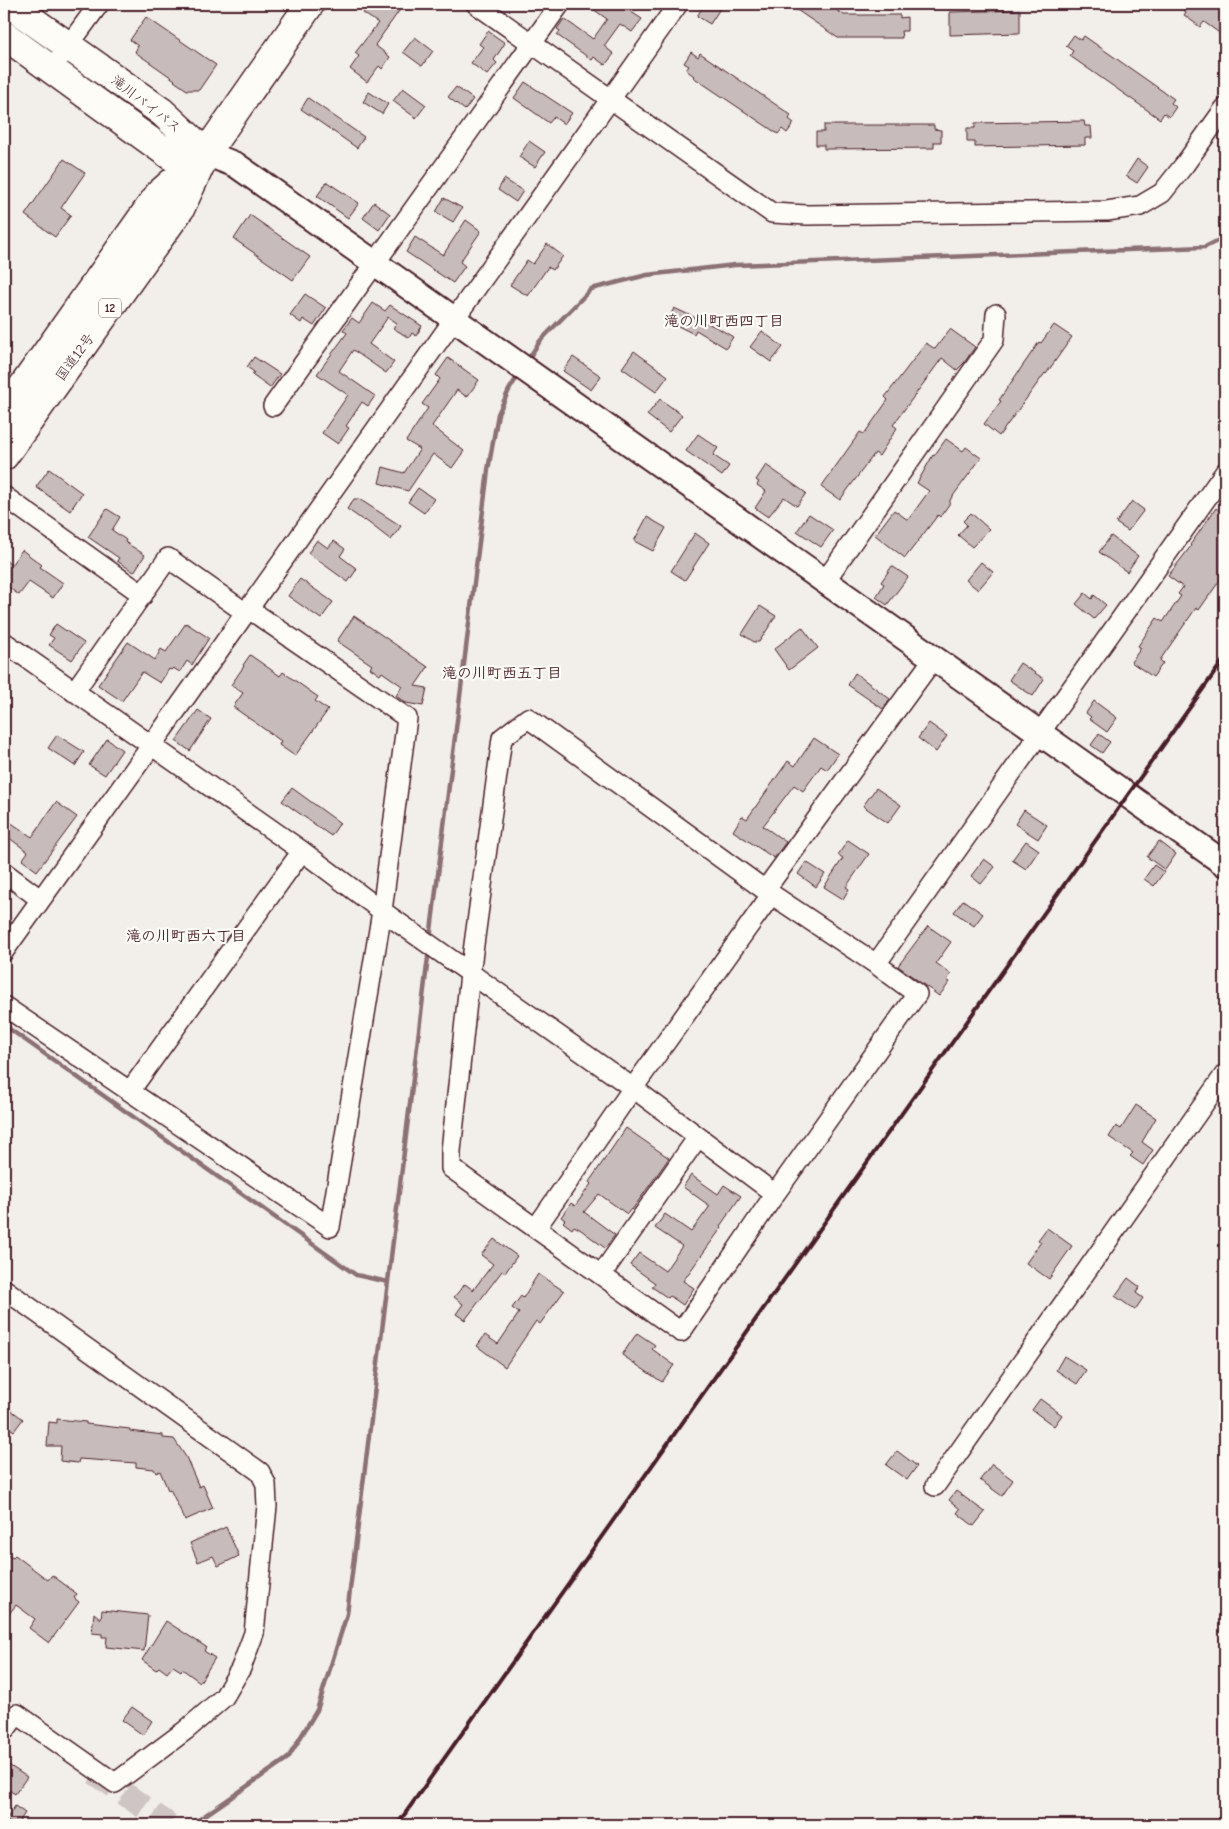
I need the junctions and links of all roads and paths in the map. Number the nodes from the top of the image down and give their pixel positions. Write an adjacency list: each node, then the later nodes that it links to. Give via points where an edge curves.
1 (9, 4): 9 (highway, 滝川バイパス)
2 (99, 4): 9 (street)
3 (310, 4): 13 (highway, 国道12号 / 12)
4 (476, 4): 8 (street)
5 (560, 4): 8 (street)
6 (678, 4): 11 (street)
7 (4, 35): 10 (highway, 滝川バイパス)
8 (532, 43): 11 (street); 14 (street)
9 (69, 46): 10 (street); 13 (highway, 滝川バイパス, via 162,112)
10 (52, 69): 13 (highway, 滝川バイパス, via 171,156)
11 (610, 100): 12 (street, via 772,213 807,215 1107,211 1140,206 1162,193); 16 (street)
12 (1225, 108)
13 (206, 154): 14 (street, via 236,165); 18 (highway, 国道12号 / 12, via 159,194); 19 (highway, 国道12号 / 12, via 180,210)
14 (375, 263): 16 (street); 17 (street)
15 (996, 314): 22 (street, via 994,340)
16 (453, 319): 22 (street); 24 (street)
17 (273, 406)
18 (4, 413)
19 (4, 456)
20 (1225, 472): 28 (street)
21 (4, 496): 23 (street)
22 (825, 581): 26 (street)
23 (143, 595): 24 (street, via 168,558); 27 (street)
24 (247, 610): 29 (street); 35 (street, via 408,718)
25 (4, 642): 27 (street)
26 (934, 658): 28 (street); 33 (street)
27 (74, 692): 29 (street)
28 (1041, 733): 31 (street); 37 (street)
29 (151, 746): 30 (street); 34 (street)
30 (302, 851): 35 (street); 42 (street)
31 (1225, 864)
32 (4, 872): 34 (street)
33 (768, 892): 37 (street); 38 (street, via 528,718 502,738); 41 (street)
34 (40, 899): 36 (street)
35 (382, 912): 38 (street); 42 (street, via 330,1227)
36 (4, 950)
37 (876, 964): 44 (street, via 917,994)
38 (470, 974): 41 (street); 45 (street, via 451,1168)
39 (4, 1006): 42 (street)
40 (1225, 1074): 48 (street)
41 (633, 1088): 43 (street); 45 (street)
42 (130, 1091)
43 (698, 1137): 44 (street); 46 (street)
44 (775, 1194): 46 (street, via 681,1332)
45 (536, 1228): 46 (street)
46 (601, 1275)
47 (4, 1289): 49 (street, via 260,1472 266,1484 267,1506 254,1633 241,1668 224,1698 115,1783 17,1714)
48 (935, 1486)
49 (5, 1730)

